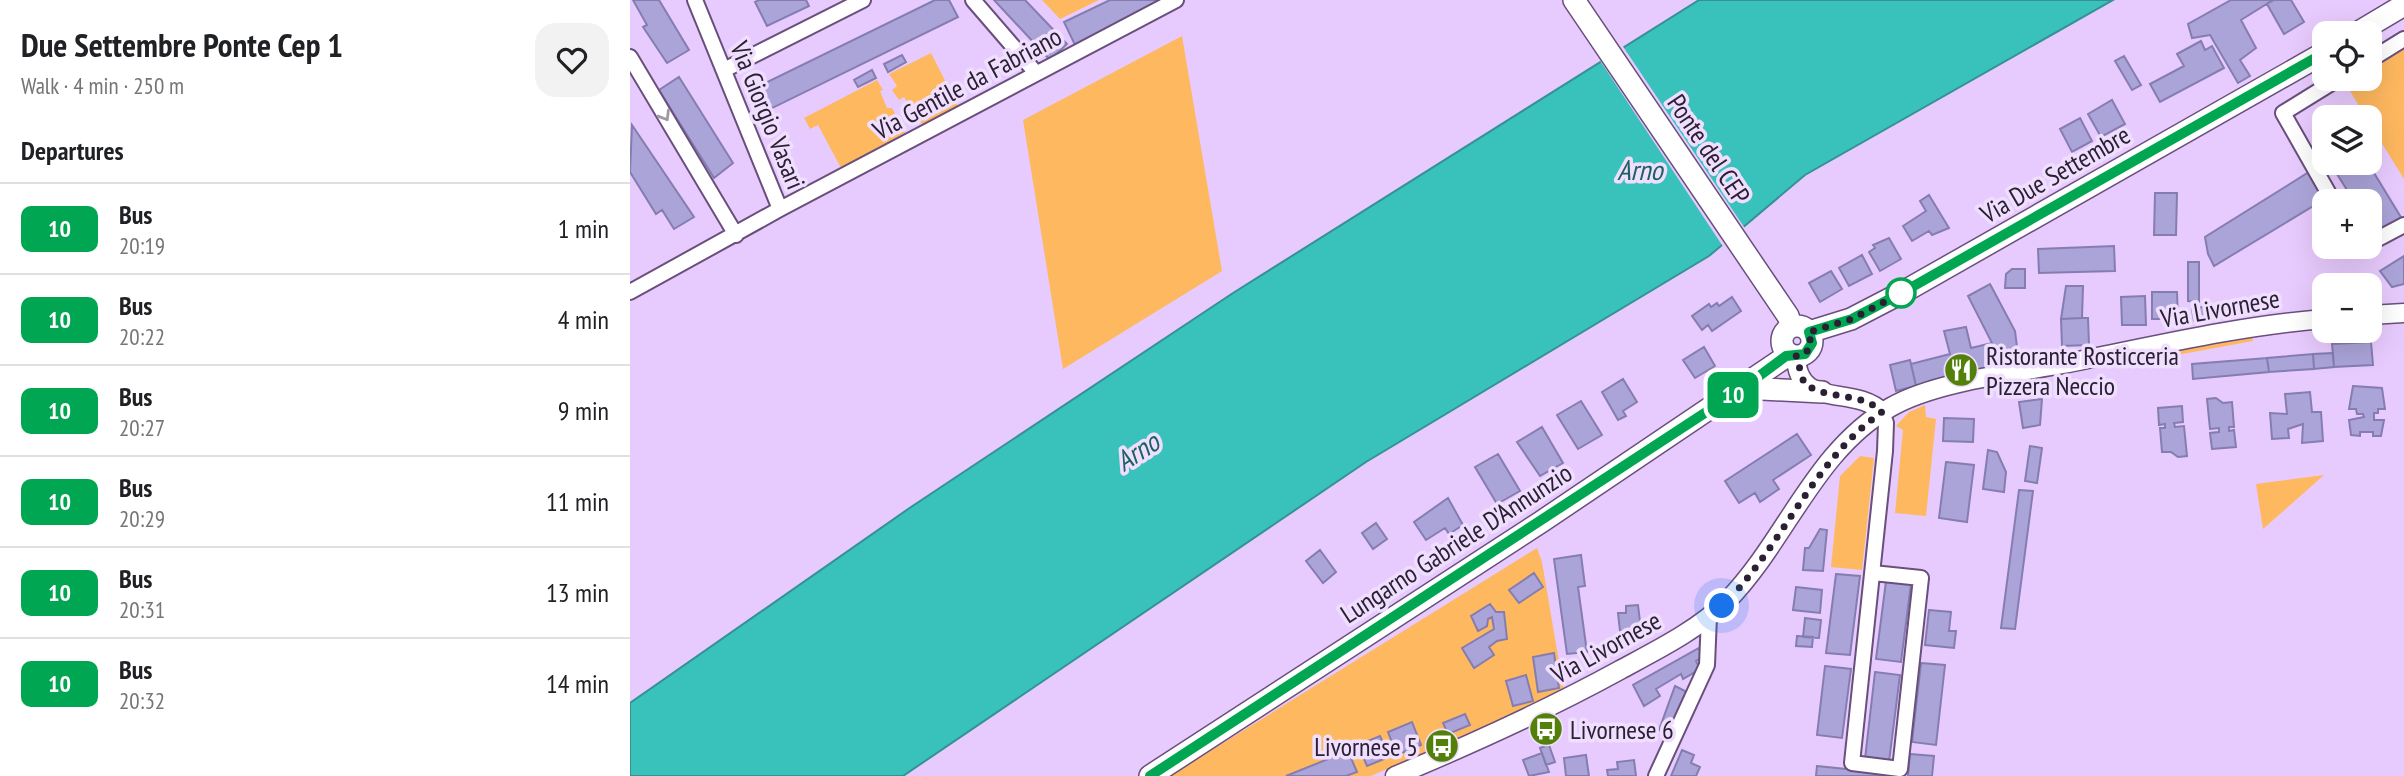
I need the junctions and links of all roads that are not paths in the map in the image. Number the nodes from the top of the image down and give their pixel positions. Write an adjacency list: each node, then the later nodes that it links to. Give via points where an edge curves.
1 (695, 0): 12 (street, Via Giorgio Vasari)
2 (863, 0): 12 (street)
3 (973, 0): 13 (street)
4 (1177, 0): 13 (street, Via Gentile da Fabriano)
5 (1576, 1): 24 (main road, Ponte del CEP)
6 (2404, 5): 7 (main road)
7 (2377, 21)
8 (2404, 39): 9 (street)
9 (2382, 53)
10 (630, 57): 18 (street, one-way to 18)
11 (2312, 60): 24 (main road, Via Due Settembre, via 1852,319)
12 (724, 70): 16 (street, Via Giorgio Vasari)
13 (1036, 74): 16 (street, Via Gentile da Fabriano)
14 (2319, 91): 15 (street, via 2283,113)
15 (2326, 189)
16 (780, 209): 18 (street, Via Gentile da Fabriano)
17 (2404, 225): 19 (street)
18 (736, 235): 20 (street, Via Gentile da Fabriano)
19 (2382, 237)
20 (630, 292)
21 (2404, 313): 22 (street)
22 (2382, 314)
23 (2312, 320): 28 (street, Via Livornese, via 2252,327 2030,369 1913,397)
24 (1801, 330): 25 (main road, via 1785,333 1782,342)
25 (1793, 355): 26 (main road, Lungarno Gabriele D'Annunzio); 27 (street, via 1804,383)
26 (1743, 388): 27 (main road); 31 (main road, Lungarno Gabriele D'Annunzio)
27 (1822, 392): 28 (street, via 1863,400)
28 (1882, 412): 29 (street, via 1886,438); 30 (street, Via Livornese, via 1832,457 1745,579)
29 (1873, 573): 29 (street, via 1921,578 1900,769 1852,763)
30 (1709, 616): 32 (street, Via Livornese, via 1548,709); 33 (street, via 1707,665)
31 (1159, 770)
32 (1395, 776)
33 (1656, 776)

